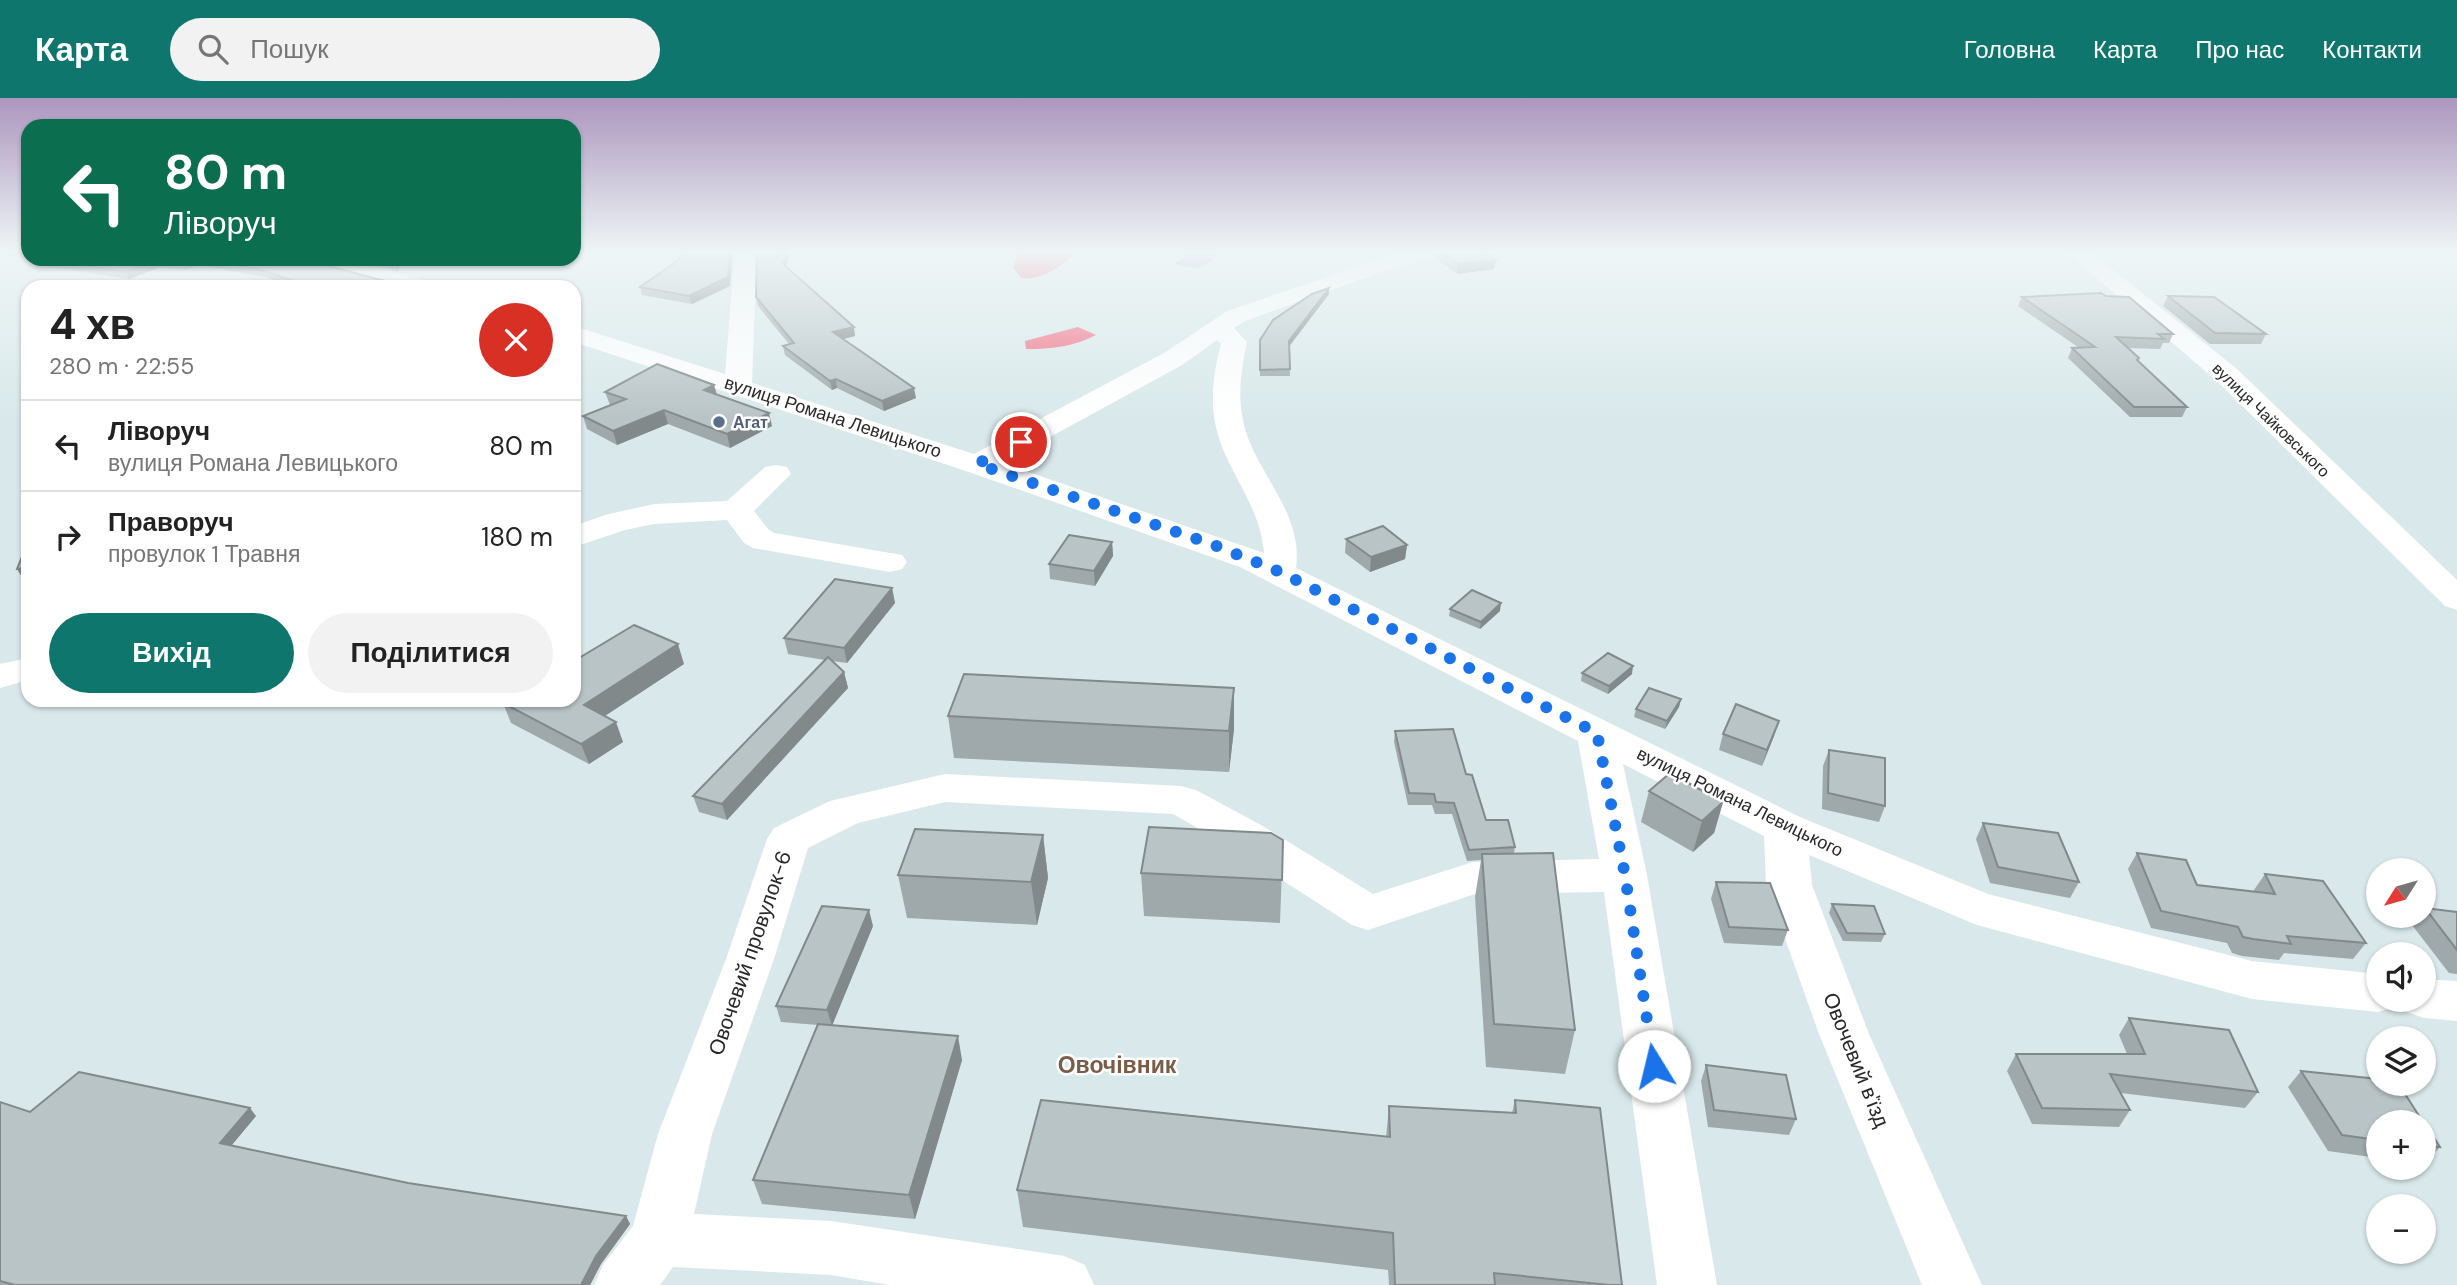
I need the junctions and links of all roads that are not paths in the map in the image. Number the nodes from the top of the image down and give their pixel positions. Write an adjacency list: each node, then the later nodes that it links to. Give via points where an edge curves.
1 (743, 306): 6 (street)
2 (1262, 306): 4 (street)
3 (2143, 306): 13 (street, вулиця Чайковського, via 2227,375)
4 (1218, 327): 7 (street, via 1173,359); 12 (street, via 1234,342 1226,376 1230,420 1241,457 1279,535 1282,555)
5 (581, 336): 6 (street, вулиця Романа Левицького)
6 (738, 386): 7 (street, вулиця Романа Левицького)
7 (977, 464): 12 (street, вулиця Романа Левицького)
8 (776, 474): 9 (street)
9 (737, 510): 10 (street, via 654,514); 11 (street, via 765,541)
10 (581, 534)
11 (890, 562)
12 (1278, 571): 16 (street, вулиця Романа Левицького)
13 (2457, 599)
14 (21, 671): 15 (street)
15 (0, 676)
16 (1597, 733): 17 (street, вулиця Романа Левицького); 18 (street)
17 (1785, 828): 19 (street, вулиця Романа Левицького, via 1977,908 2252,980); 26 (street, Овочевий в'їзд, via 1788,885 1844,1034)
18 (1625, 875): 22 (street, Овочевий провулок-6, via 1473,877 1368,913 1181,800 945,788 845,811 789,839 685,1134); 25 (street)
19 (2366, 992)
20 (2436, 999): 21 (street)
21 (2457, 1001)
22 (659, 1239): 23 (street); 24 (street, via 831,1248)
23 (624, 1285)
24 (1064, 1285)
25 (1687, 1285)
26 (1952, 1285)

